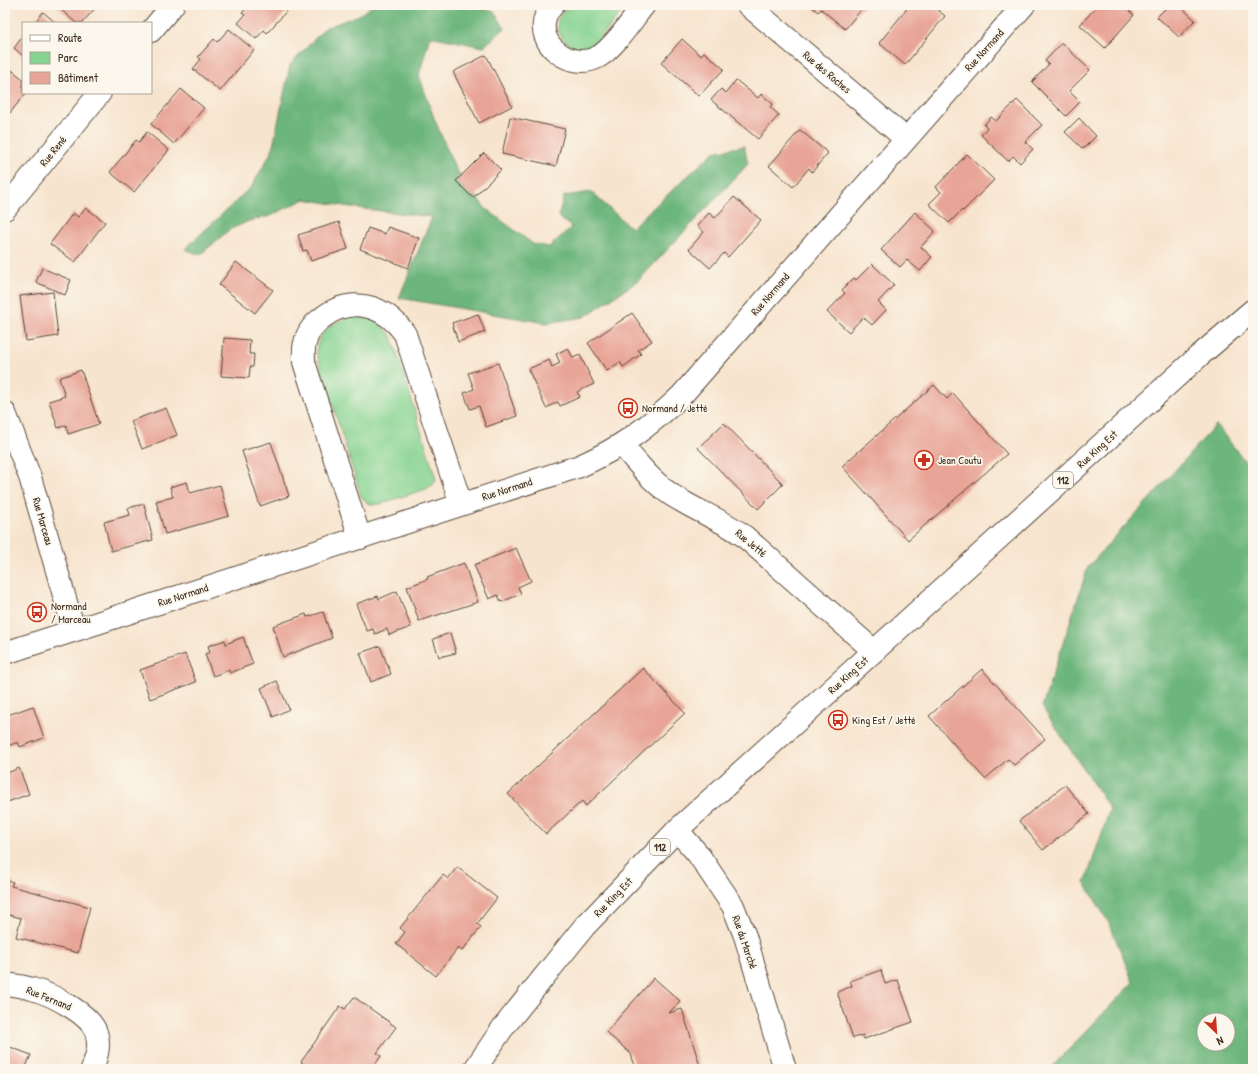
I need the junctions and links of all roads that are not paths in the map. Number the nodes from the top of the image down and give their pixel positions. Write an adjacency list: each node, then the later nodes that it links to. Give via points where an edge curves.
1 (173, 5): 6 (street)
2 (553, 5): 3 (street, via 546,14 544,25 550,46 558,54 577,61 597,58 606,52)
3 (644, 5)
4 (748, 5): 8 (street, Rue des Roches)
5 (1024, 5): 8 (street, Rue Normand)
6 (152, 30)
7 (99, 94): 9 (street, Rue René)
8 (906, 139): 12 (street, Rue Normand, via 681,396 657,419)
9 (5, 209)
10 (1253, 310): 16 (street, Rue King Est / 112)
11 (5, 413): 15 (street, Rue Marceau, via 30,477)
12 (622, 445): 13 (street, Rue Normand, via 580,466); 16 (street, Rue Jetté, via 655,482 678,500 734,528)
13 (461, 504): 14 (street, Rue Normand); 14 (street, via 405,334 393,319 378,309 354,305 342,307 329,312 310,332 304,344 304,362)
14 (360, 538): 15 (street, Rue Normand)
15 (74, 630): 17 (street, Rue Normand)
16 (874, 651): 18 (street, Rue King Est / 112)
17 (5, 653)
18 (677, 830): 21 (street, Rue King Est / 112, via 584,927 502,1029); 22 (street, Rue du Marché, via 698,854 733,906 745,936)
19 (5, 984): 20 (street, Rue Fernand, via 33,989 76,1009 89,1020 97,1035 98,1051)
20 (92, 1069)
21 (475, 1069)
22 (785, 1069)

